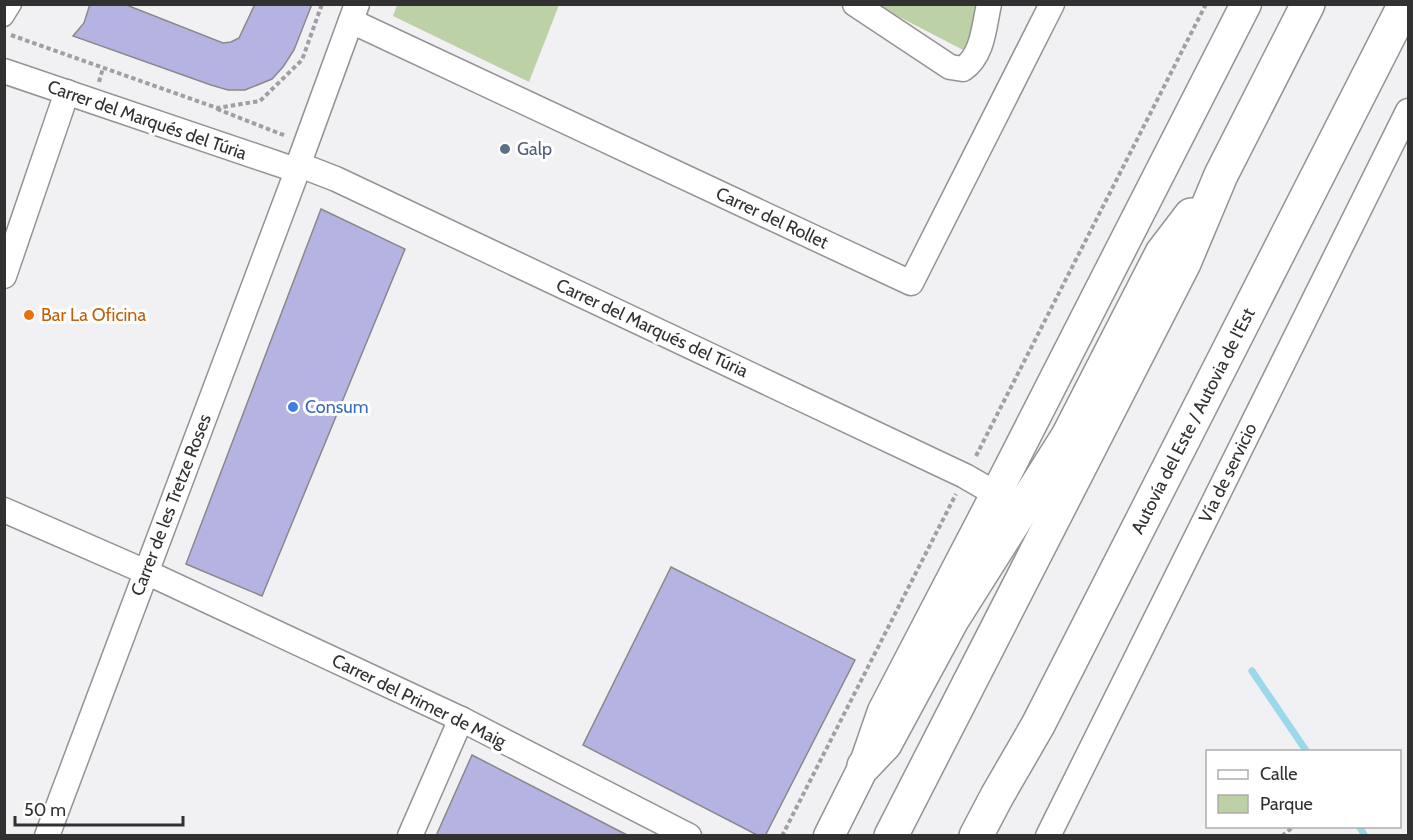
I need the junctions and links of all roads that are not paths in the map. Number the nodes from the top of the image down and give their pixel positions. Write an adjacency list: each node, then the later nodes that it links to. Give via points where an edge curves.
1 (12, 4): 9 (street)
2 (855, 4): 3 (street, via 950,68 963,69 973,62 979,50)
3 (989, 4)
4 (1053, 4): 8 (street, Carrer del Rollet, via 911,283)
5 (1246, 4): 16 (street)
6 (1308, 4): 14 (highway)
7 (1406, 4): 20 (highway, Autovía del Este / Autovia de l'Est)
8 (354, 13): 13 (street, Carrer de les Tretze Roses)
9 (4, 17)
10 (4, 71): 11 (street, Carrer del Marqués del Túria)
11 (67, 92): 13 (street, Carrer del Marqués del Túria); 15 (street)
12 (1408, 111): 29 (street, Vía de servicio)
13 (299, 163): 16 (street, Carrer del Marqués del Túria); 18 (street, Carrer de les Tretze Roses)
14 (1221, 175): 21 (highway, via 1162,253 1068,436 952,620 885,744); 26 (highway, via 1184,263)
15 (4, 276)
16 (996, 494): 21 (street, via 883,711)
17 (4, 510): 18 (street, Carrer del Primer de Maig)
18 (146, 572): 19 (street, Carrer del Primer de Maig); 22 (street, Carrer de les Tretze Roses)
19 (461, 719): 23 (street); 24 (street, Carrer del Primer de Maig)
20 (1038, 725): 27 (highway, Autovía del Este / Autovia de l'Est); 28 (highway, via 1020,800)
21 (864, 766): 25 (street)
22 (47, 836)
23 (410, 836)
24 (689, 836)
25 (829, 836)
26 (891, 836)
27 (976, 836)
28 (1002, 836)
29 (1048, 836)

